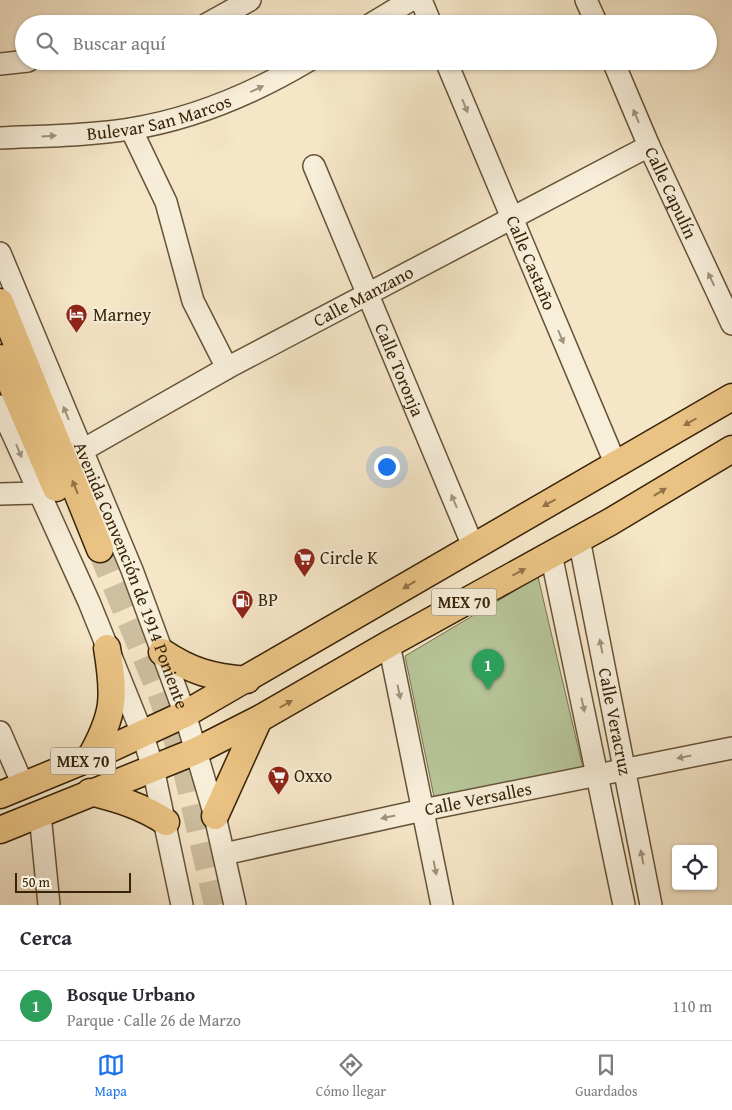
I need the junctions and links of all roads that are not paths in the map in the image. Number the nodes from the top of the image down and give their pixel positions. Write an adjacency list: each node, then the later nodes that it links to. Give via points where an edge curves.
1 (250, 0): 5 (street)
2 (411, 0): 6 (street)
3 (421, 0): 7 (street)
4 (586, 0): 8 (street)
5 (223, 15)
6 (386, 15)
7 (427, 15)
8 (593, 15)
9 (15, 62): 10 (street)
10 (0, 64)
11 (293, 70): 14 (street, Bulevar San Marcos, one-way to 11, via 165,122 239,97)
12 (450, 70): 18 (street, Calle Castaño, one-way to 18)
13 (617, 70): 16 (street, Calle Capulín, one-way to 13)
14 (131, 129): 15 (street, Bulevar San Marcos, one-way to 14); 24 (street, via 166,202 193,301)
15 (0, 138)
16 (649, 146): 18 (street, Calle Manzano); 22 (street, Calle Capulín, one-way to 16)
17 (314, 166): 20 (street, Calle Toronja)
18 (511, 218): 20 (street, Calle Manzano); 29 (street, Calle Castaño, one-way to 29)
19 (0, 253): 27 (street, Avenida Convención de 1914 Poniente, one-way to 19)
20 (366, 296): 24 (street, Calle Manzano); 33 (street, Calle Toronja, one-way to 20)
21 (0, 302): 23 (main road, Avenida Convención de 1914 Poniente, one-way to 21, via 92,552)
22 (732, 324)
23 (0, 358)
24 (227, 368): 27 (street, Calle Manzano)
25 (732, 397): 29 (main road, MEX 70, one-way to 29)
26 (0, 406): 30 (street, one-way to 30)
27 (81, 451): 37 (street, Avenida Convención de 1914 Poniente, via 132,570)
28 (731, 452): 32 (main road, MEX 70, one-way to 28)
29 (616, 465): 33 (main road, MEX 70, one-way to 33)
30 (38, 493): 31 (street); 36 (street)
31 (0, 494)
32 (579, 539): 34 (main road, MEX 70); 47 (street, Calle Veracruz, one-way to 32)
33 (473, 546): 38 (main road, MEX 70, one-way to 38)
34 (551, 554): 35 (main road, MEX 70, one-way to 34); 48 (street, Calle Veracruz, one-way to 48)
35 (389, 644): 40 (main road, MEX 70, one-way to 35); 51 (street, one-way to 51)
36 (107, 648): 42 (street); 45 (main road, via 113,700 102,736)
37 (162, 652): 38 (main road, via 201,674); 39 (street, Avenida Convención de 1914 Poniente)
38 (247, 680): 39 (main road, MEX 70)
39 (185, 714): 42 (main road, MEX 70); 44 (street, Avenida Convención de 1914 Poniente)
40 (259, 719): 44 (main road, MEX 70); 53 (main road)
41 (0, 732): 49 (street)
42 (142, 733): 45 (main road, MEX 70); 46 (street)
43 (732, 748): 47 (street, Calle Versalles, one-way to 47)
44 (196, 750): 46 (main road, MEX 70); 53 (street, Avenida Convención de 1914 Poniente)
45 (90, 758): 49 (main road, MEX 70)
46 (153, 768): 50 (main road, MEX 70); 54 (street)
47 (626, 769): 48 (street, Calle Versalles); 62 (street, Calle Veracruz, one-way to 47)
48 (598, 775): 51 (street, Calle Versalles); 61 (street, Calle Veracruz)
49 (11, 790)
50 (90, 792): 52 (main road, MEX 70); 54 (main road, via 127,802)
51 (423, 810): 56 (street, Calle Versalles, one-way to 56); 60 (street, one-way to 60)
52 (40, 814): 55 (main road, MEX 70); 57 (street)
53 (215, 816): 56 (street, Avenida Convención de 1914 Poniente)
54 (166, 822): 58 (street)
55 (0, 830)
56 (224, 854): 59 (street, Avenida Convención de 1914 Poniente)
57 (49, 905)
58 (182, 905)
59 (235, 905)
60 (442, 905)
61 (624, 905)
62 (652, 905)

